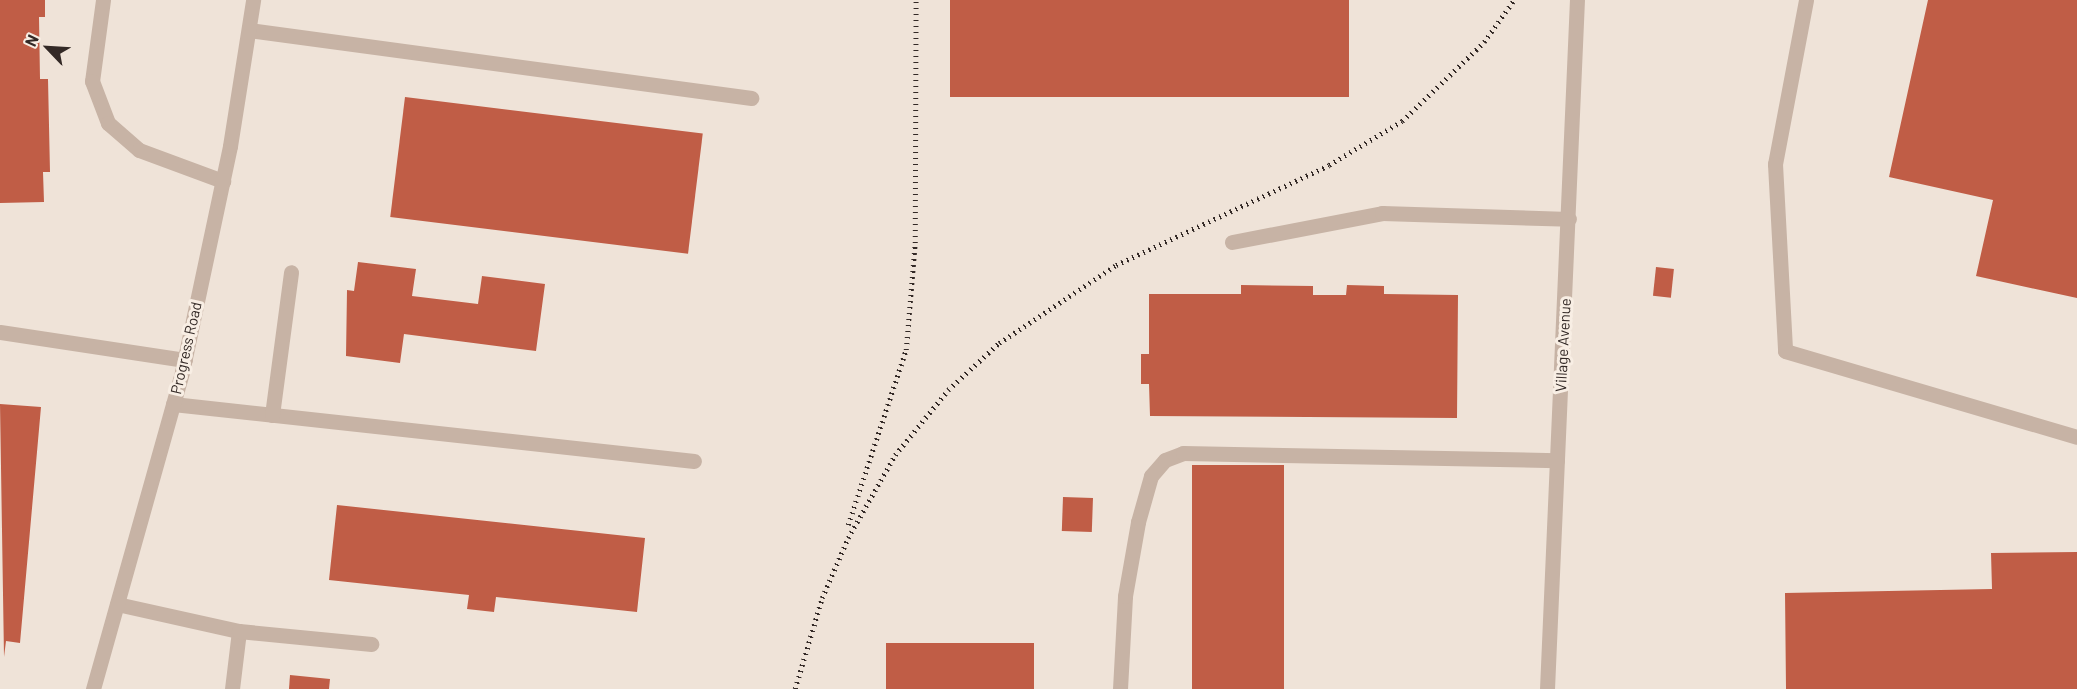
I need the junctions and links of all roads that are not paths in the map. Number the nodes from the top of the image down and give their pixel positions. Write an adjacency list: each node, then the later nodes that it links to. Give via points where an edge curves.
1 (103, 0): 7 (street, via 92,81 108,123 139,150)
2 (253, 0): 5 (street, Progress Road)
3 (1577, 0): 8 (street, Village Avenue)
4 (1806, 0): 15 (street, via 1775,164 1785,351)
5 (249, 30): 6 (street); 7 (street, Progress Road)
6 (751, 98)
7 (223, 181): 12 (street, Progress Road)
8 (1569, 219): 9 (street, via 1382,213); 16 (street, Village Avenue)
9 (1232, 242)
10 (291, 272): 14 (street)
11 (0, 332): 12 (street)
12 (185, 360): 13 (street, Progress Road)
13 (173, 404): 14 (street); 18 (street, Progress Road)
14 (272, 415): 17 (street)
15 (2077, 436)
16 (1557, 460): 23 (street, via 1183,453 1165,459 1151,476 1138,522 1125,596); 24 (street, Village Avenue)
17 (694, 461)
18 (117, 604): 19 (street); 21 (street, Progress Road)
19 (240, 631): 20 (street); 22 (street)
20 (370, 644)
21 (93, 689)
22 (232, 689)
23 (1120, 689)
24 (1547, 689)

